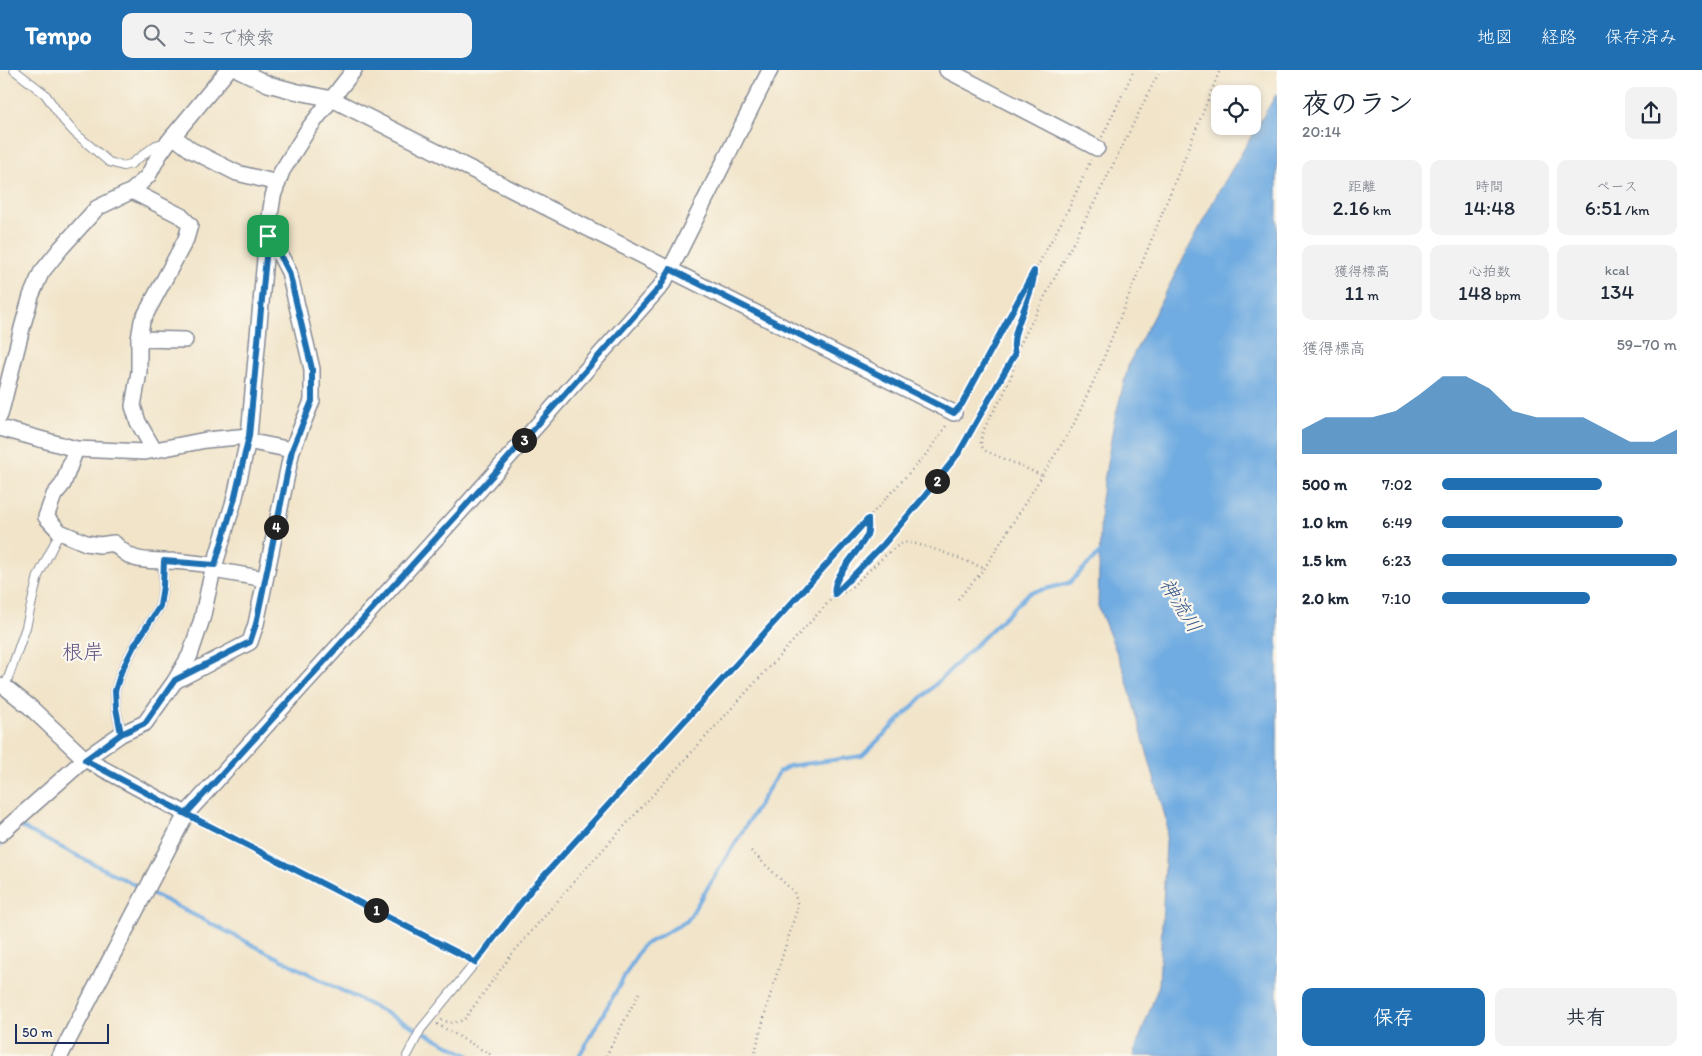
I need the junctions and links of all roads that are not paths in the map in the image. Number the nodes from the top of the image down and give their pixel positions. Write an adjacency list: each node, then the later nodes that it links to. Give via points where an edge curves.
1 (14, 70): 8 (lane, via 45,94 75,133 109,162 124,166 131,164)
2 (228, 70): 8 (street)
3 (240, 70): 7 (street, via 268,84)
4 (354, 70): 7 (street)
5 (770, 70): 13 (street)
6 (947, 70): 9 (street)
7 (332, 99): 10 (street, via 309,128); 13 (street)
8 (171, 138): 10 (street, via 237,173); 11 (street, via 148,176)
9 (1097, 148)
10 (278, 183): 12 (street, via 273,196)
11 (132, 191): 14 (street, via 181,216 190,225 186,239 142,321); 16 (street, via 97,208 41,273)
12 (268, 236): 20 (street); 23 (street, via 289,272 312,369 312,401)
13 (670, 269): 17 (street); 32 (street, via 654,294)
14 (139, 339): 15 (street); 22 (street, via 139,372 133,406)
15 (185, 340)
16 (3, 384): 18 (street)
17 (954, 413)
18 (0, 415)
19 (0, 428): 21 (street)
20 (248, 438): 22 (street, via 206,440); 23 (street); 26 (street)
21 (76, 449): 22 (street); 24 (street, via 46,517)
22 (154, 450)
23 (292, 450): 27 (street)
24 (60, 532): 25 (street, via 86,543 114,543 124,554 134,558); 29 (lane, via 38,576 26,627)
25 (164, 561): 26 (street); 30 (lane, via 160,606 134,646 115,691)
26 (214, 568): 27 (street); 28 (street, via 190,655)
27 (265, 579): 28 (street, via 250,642)
28 (175, 680): 30 (street, via 145,723)
29 (2, 687): 31 (street, via 30,707)
30 (121, 734): 31 (street)
31 (85, 760): 32 (street); 33 (street)
32 (186, 814): 35 (street)
33 (0, 834)
34 (475, 963): 36 (lane, via 421,1029)
35 (60, 1056)
36 (407, 1056)

